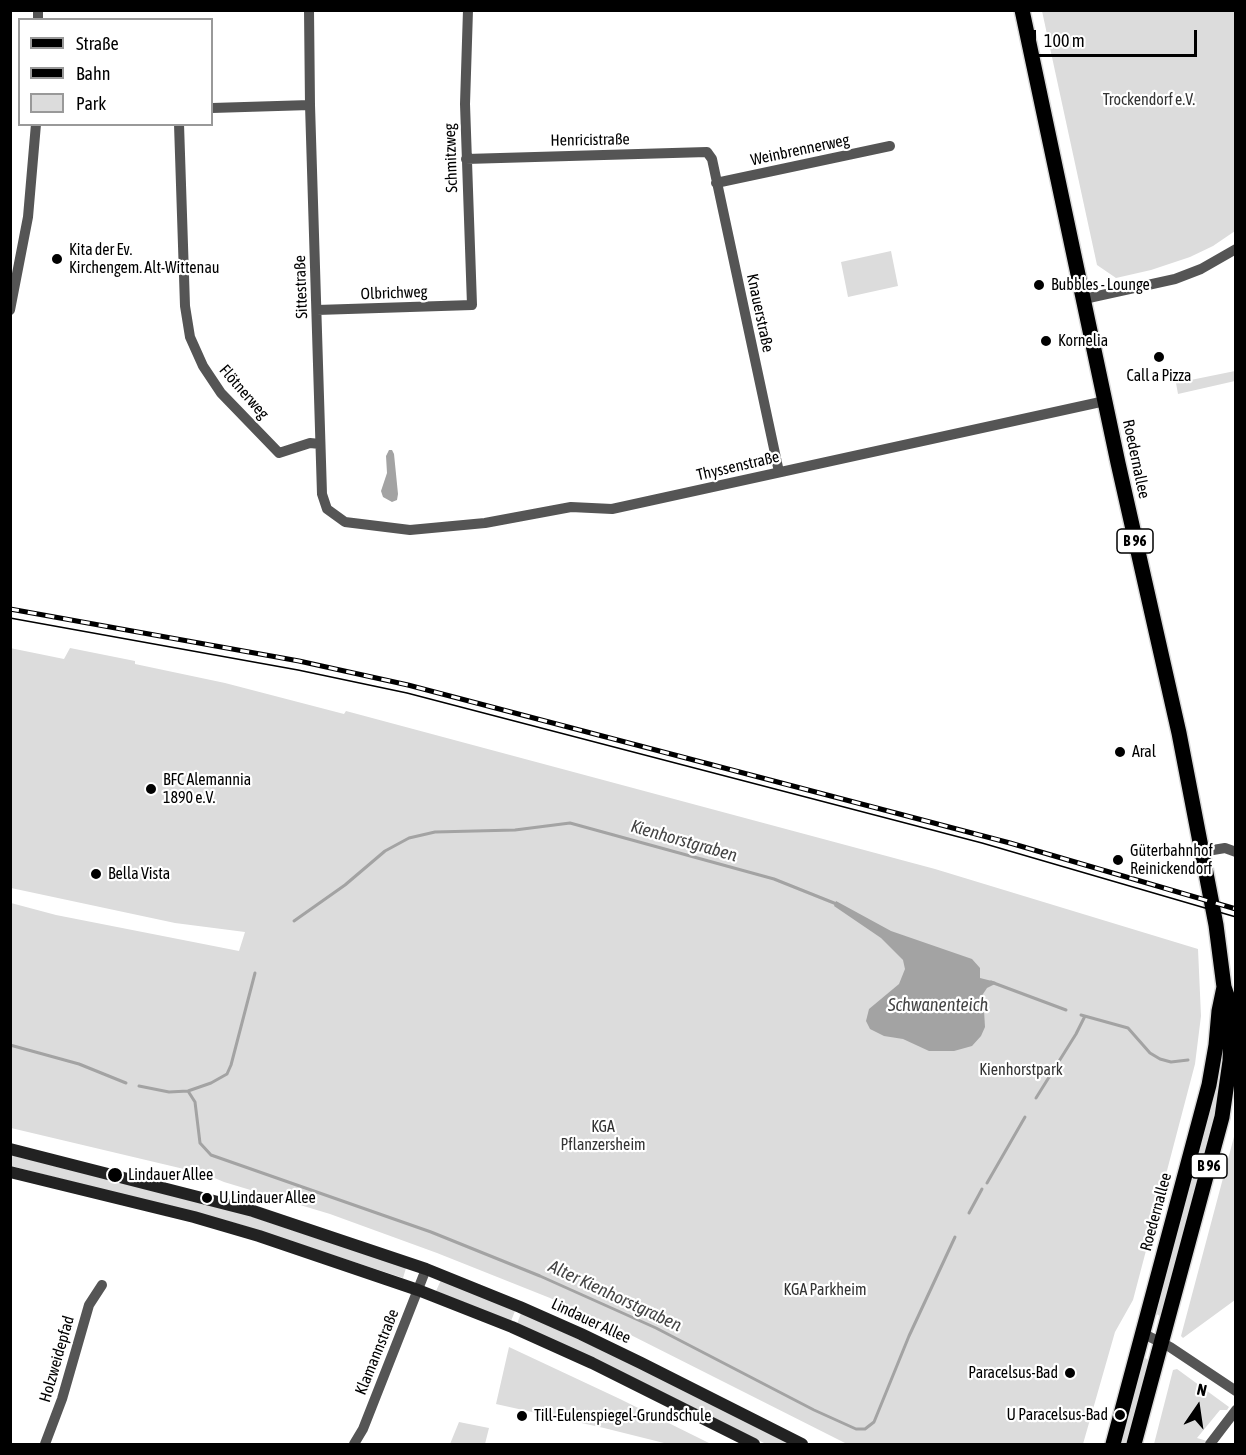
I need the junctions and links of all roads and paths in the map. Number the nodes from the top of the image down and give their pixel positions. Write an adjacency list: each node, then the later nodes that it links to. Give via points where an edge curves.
1 (309, 10): 4 (street, Sittestraße)
2 (468, 10): 10 (street, Schmitzweg)
3 (1022, 10): 13 (main road, Roedernallee / B 96)
4 (310, 105): 5 (street); 16 (street, Sittestraße)
5 (213, 108)
6 (36, 126): 15 (street, via 28,218)
7 (178, 126): 18 (street, Flötnerweg, via 185,306 190,337 221,393 279,453)
8 (890, 146): 11 (street, Weinbrennerweg)
9 (709, 156): 10 (street, Henricistraße); 11 (street, Knauerstraße)
10 (466, 159): 14 (street, Schmitzweg)
11 (716, 183): 19 (street, Knauerstraße)
12 (1236, 249): 13 (street, via 1175,279)
13 (1084, 299): 17 (main road, Roedernallee / B 96)
14 (472, 305): 16 (street, Olbrichweg)
15 (10, 310)
16 (317, 310): 18 (street, Sittestraße)
17 (1105, 401): 19 (street, Thyssenstraße); 21 (main road, Roedernallee / B 96, via 1179,733)
18 (320, 444): 20 (street, Sittestraße, via 322,494 327,509 345,522)
19 (779, 472): 20 (street, Thyssenstraße, via 612,509 571,507 485,523 410,530)
20 (375, 526)
21 (1201, 852): 22 (street, via 1225,848); 23 (main road, Roedernallee / B 96)
22 (1236, 852)
23 (1224, 987): 24 (main road, Roedernallee / B 96, via 1232,1010); 30 (main road, Roedernallee / B 96, via 1209,1085)
24 (1233, 1054): 31 (main road, Roedernallee / B 96, via 1222,1117)
25 (10, 1149): 27 (main road, Lindauer Allee, via 253,1211)
26 (10, 1172): 29 (main road, via 259,1236)
27 (426, 1269): 29 (street, Klamannstraße); 37 (main road, Lindauer Allee, via 591,1339)
28 (102, 1285): 34 (street, Holzweidepfad, via 89,1305)
29 (418, 1290): 35 (street, Klamannstraße); 36 (main road, via 592,1363)
30 (1142, 1333): 31 (street); 38 (main road, Roedernallee / B 96)
31 (1162, 1342): 32 (street); 39 (main road, Roedernallee / B 96)
32 (1236, 1391)
33 (1236, 1410): 40 (street)
34 (45, 1444)
35 (354, 1444)
36 (754, 1444)
37 (802, 1444)
38 (1113, 1444)
39 (1134, 1444)
40 (1210, 1444)

